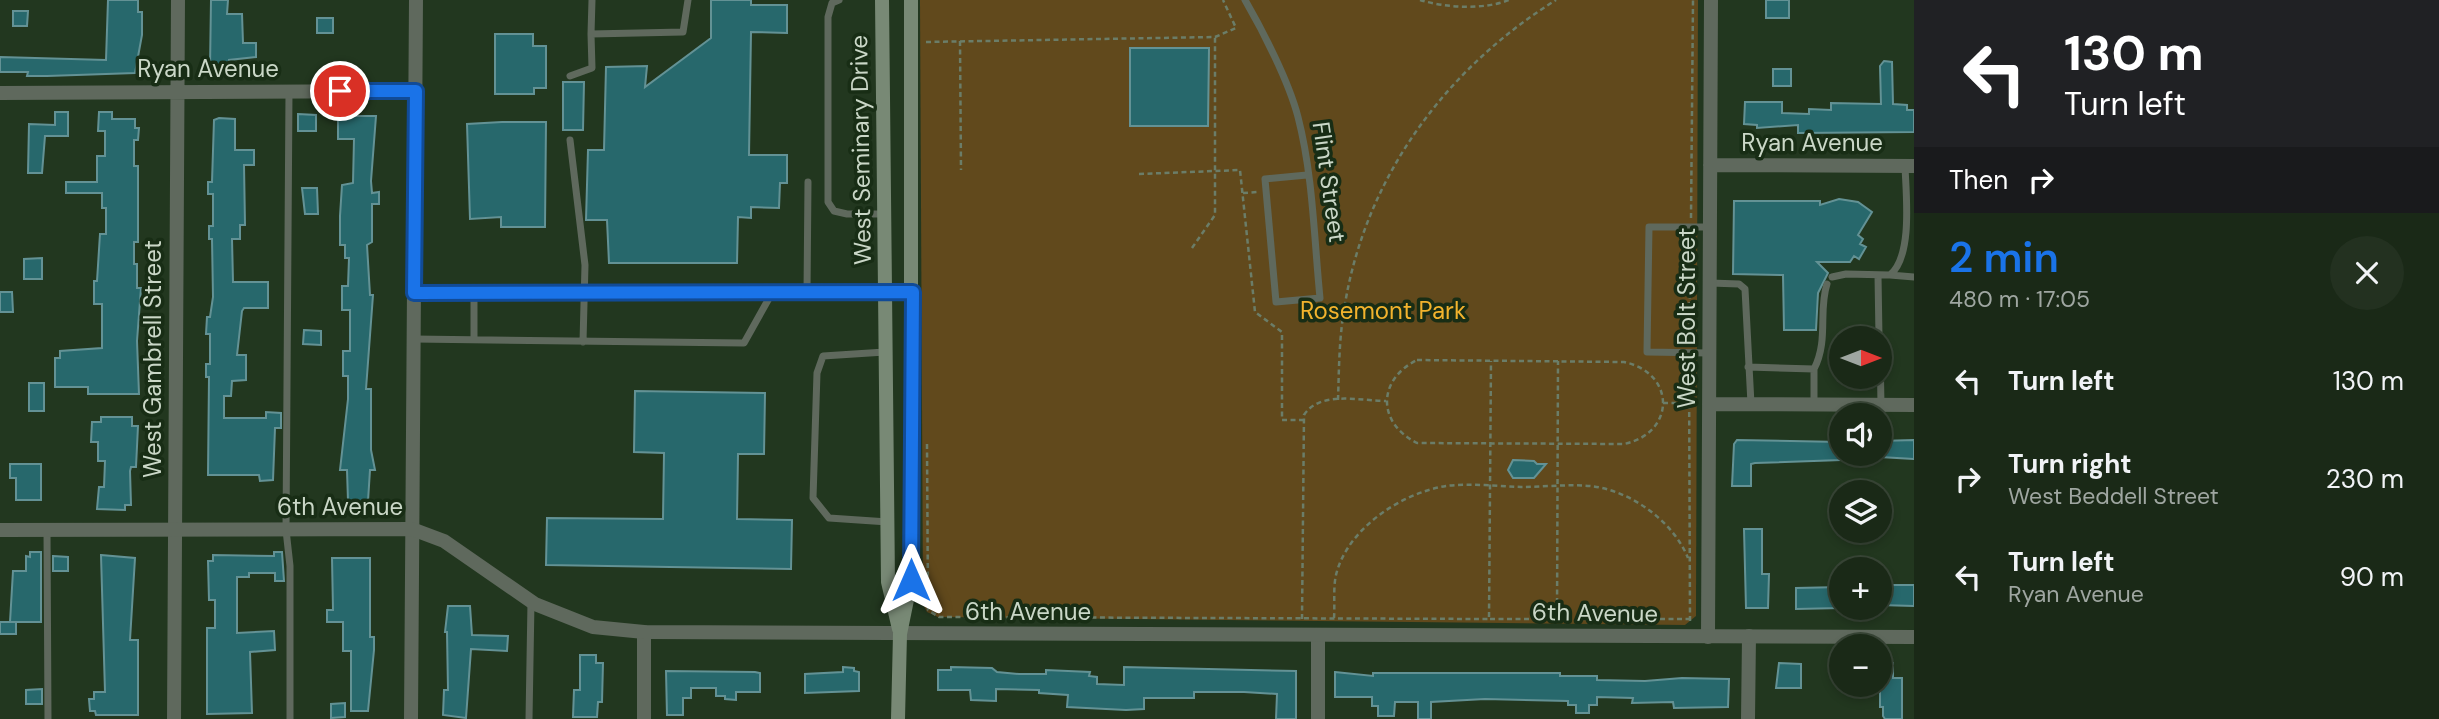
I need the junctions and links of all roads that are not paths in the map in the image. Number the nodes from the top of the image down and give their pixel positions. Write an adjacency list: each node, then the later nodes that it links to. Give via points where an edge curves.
1 (178, 0): 15 (street, West Gambrell Street)
2 (416, 0): 12 (street)
3 (592, 0): 10 (lane)
4 (688, 0): 10 (lane, via 683,32)
5 (839, 0): 22 (lane, via 832,3 828,17 828,202 834,211 847,214)
6 (883, 0): 22 (main road, West Seminary Drive)
7 (911, 0): 29 (main road, West Seminary Drive)
8 (1245, 0): 19 (lane, Flint Street, via 1298,116)
9 (1711, 0): 17 (street, West Bolt Street)
10 (591, 34): 11 (lane, via 592,68)
11 (570, 76)
12 (416, 91): 13 (street, Ryan Avenue); 30 (street)
13 (289, 92): 15 (street, Ryan Avenue); 54 (lane)
14 (0, 93): 15 (street, Ryan Avenue)
15 (177, 93): 53 (street, West Gambrell Street)
16 (570, 140): 34 (lane, via 585,265)
17 (1710, 165): 18 (street, Ryan Avenue); 23 (street, West Bolt Street)
18 (1910, 166): 21 (lane)
19 (1307, 175): 19 (lane, Flint Street, via 1265,179 1276,302 1320,298)
20 (808, 182): 32 (lane)
21 (1910, 191): 25 (lane, via 1899,265)
22 (885, 214): 28 (main road, West Seminary Drive)
23 (1710, 227): 27 (street, West Bolt Street); 40 (lane, via 1648,226 1647,352)
24 (1878, 275): 25 (lane); 35 (lane); 42 (lane, via 1846,274 1830,281 1820,358)
25 (1890, 275): 26 (lane)
26 (1914, 277)
27 (1710, 283): 40 (street, West Bolt Street); 41 (lane, via 1739,284 1745,289)
28 (885, 292): 29 (main road); 32 (lane); 39 (main road, West Seminary Drive)
29 (913, 292): 57 (main road, West Seminary Drive, via 911,580)
30 (414, 293): 33 (lane); 36 (street)
31 (772, 293): 32 (lane); 34 (lane); 38 (lane, via 744,343)
32 (807, 293)
33 (474, 294): 34 (lane); 37 (lane)
34 (584, 295): 38 (lane)
35 (1879, 326)
36 (414, 339): 37 (lane); 50 (street)
37 (474, 340): 38 (lane)
38 (583, 342)
39 (886, 352): 49 (main road, West Seminary Drive); 49 (lane, via 823,356 817,373 813,498 829,517)
40 (1710, 353): 43 (street, West Bolt Street)
41 (1748, 366): 42 (lane); 44 (lane)
42 (1814, 369): 45 (lane)
43 (1709, 404): 44 (street); 60 (street, West Bolt Street)
44 (1751, 404): 45 (street)
45 (1814, 405): 46 (street)
46 (1829, 405)
47 (1892, 405): 48 (street)
48 (1914, 405)
49 (888, 522): 57 (main road, West Seminary Drive, via 888,582)
50 (412, 529): 54 (street, 6th Avenue); 55 (street, 6th Avenue, via 444,541); 65 (street)
51 (0, 530): 52 (street, 6th Avenue)
52 (47, 530): 53 (street, 6th Avenue); 62 (lane)
53 (175, 530): 54 (street, 6th Avenue); 63 (street, West Gambrell Street)
54 (286, 530): 64 (lane)
55 (531, 602): 56 (street, 6th Avenue, via 593,627); 66 (lane)
56 (644, 632): 57 (street, 6th Avenue); 67 (street)
57 (900, 634): 58 (street, 6th Avenue); 68 (main road, West Seminary Drive)
58 (1318, 635): 60 (street, 6th Avenue); 69 (street)
59 (1749, 636): 60 (street, 6th Avenue); 61 (street, 6th Avenue); 70 (street)
60 (1702, 637)
61 (1914, 637)
62 (48, 719)
63 (174, 719)
64 (290, 719)
65 (411, 719)
66 (529, 719)
67 (644, 719)
68 (898, 719)
69 (1318, 719)
70 (1748, 719)

